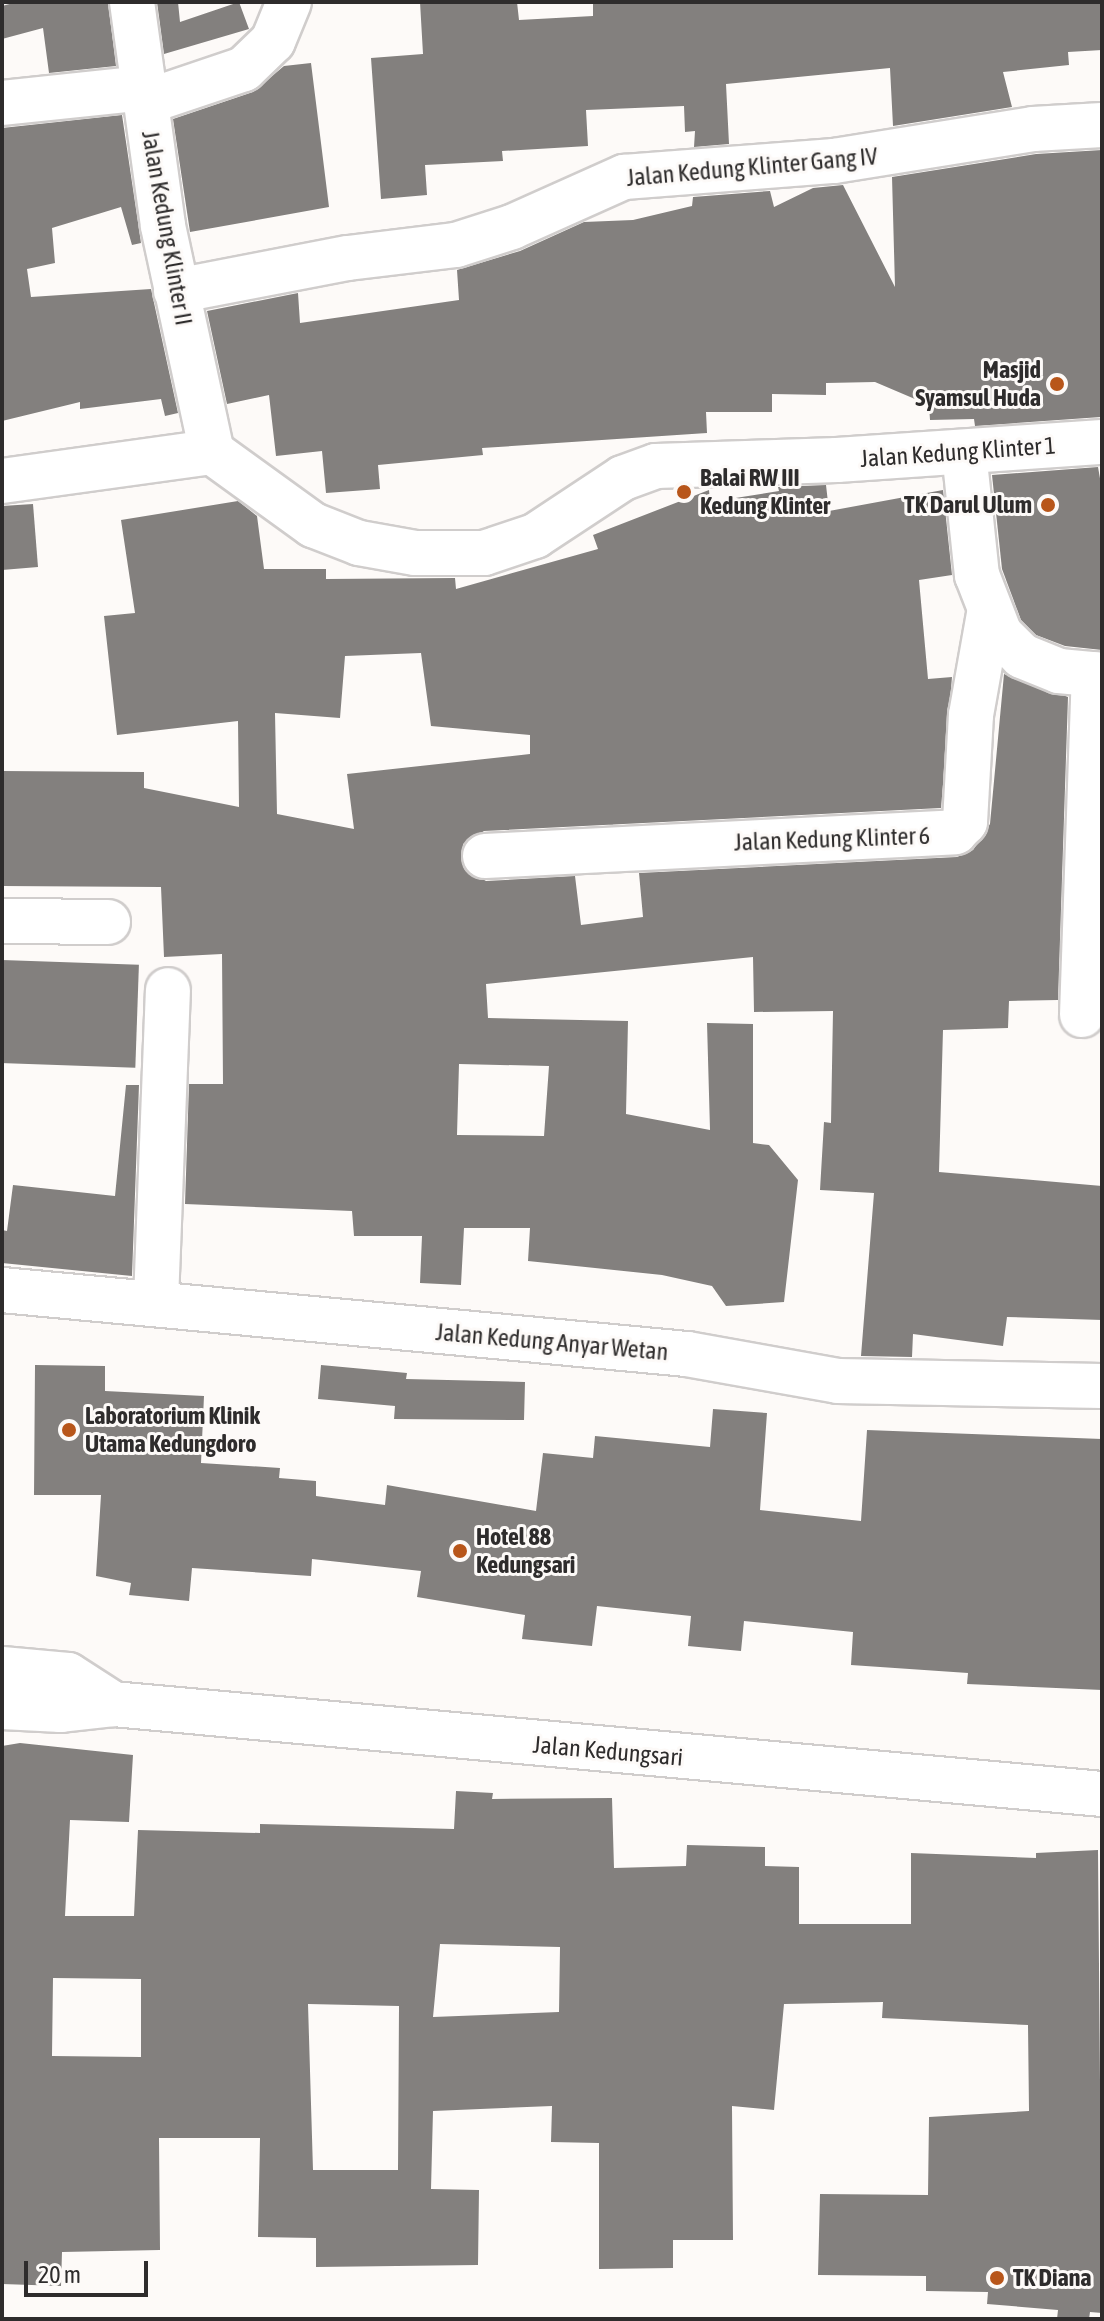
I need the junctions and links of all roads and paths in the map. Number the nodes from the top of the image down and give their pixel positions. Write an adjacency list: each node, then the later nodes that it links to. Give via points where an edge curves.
1 (132, 2): 3 (street, Jalan Kedung Klinter II)
2 (289, 2): 3 (street, via 273,41 244,69)
3 (145, 95): 4 (street); 6 (street, Jalan Kedung Klinter II)
4 (2, 103)
5 (1102, 125): 6 (street, Jalan Kedung Klinter Gang IV, via 1033,129 834,161 624,177 512,227 456,245 348,258)
6 (176, 291): 8 (street, Jalan Kedung Klinter II)
7 (1102, 442): 9 (street, Jalan Kedung Klinter 1)
8 (212, 452): 9 (street, Jalan Kedung Klinter 1, via 313,525 359,543 415,553 484,553 535,536 623,478 656,466); 10 (street)
9 (964, 452): 11 (street, via 977,575)
10 (2, 481)
11 (989, 614): 12 (street, via 1022,656 1059,671); 13 (street, Jalan Kedung Klinter 6, via 971,715 965,822 955,832)
12 (1098, 675): 17 (street)
13 (485, 856)
14 (2, 921): 15 (street)
15 (108, 922)
16 (168, 990): 19 (street)
17 (1082, 1015)
18 (2, 1290): 19 (street, Jalan Kedung Anyar Wetan)
19 (156, 1301): 20 (street, Jalan Kedung Anyar Wetan, via 687,1354 838,1381)
20 (1102, 1386)
21 (2, 1669): 22 (street, Jalan Kedungsari, via 68,1675)
22 (113, 1704): 23 (street, Jalan Kedungsari, via 61,1710); 24 (street, Jalan Kedungsari)
23 (2, 1707)
24 (1102, 1794)

